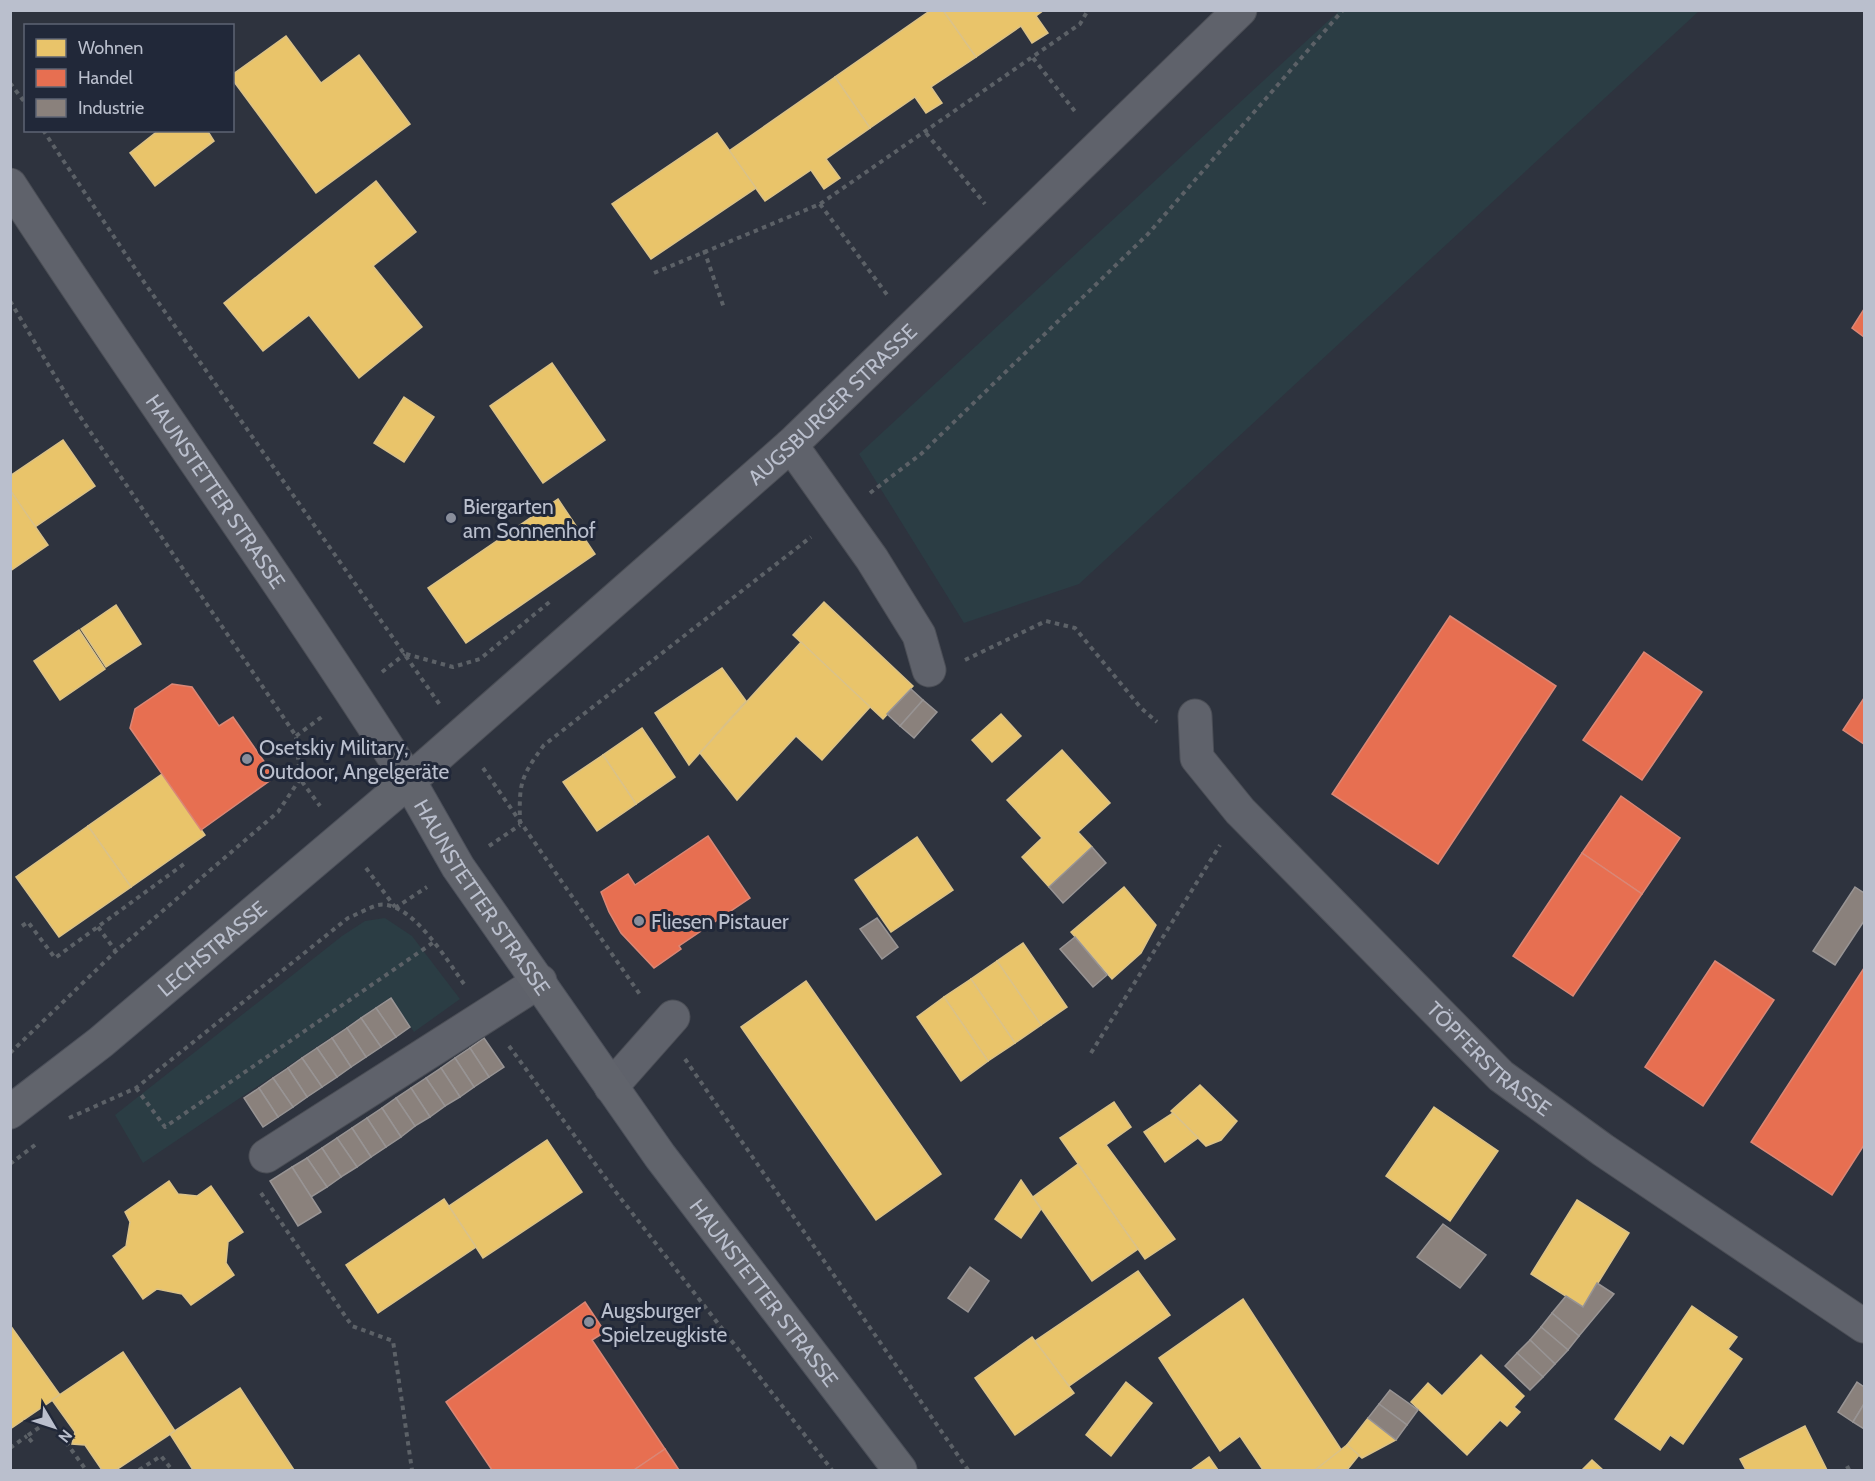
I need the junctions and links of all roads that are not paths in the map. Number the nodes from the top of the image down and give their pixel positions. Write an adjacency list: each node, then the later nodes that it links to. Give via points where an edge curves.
1 (1240, 10): 3 (street, AUGSBURGER STRASSE)
2 (10, 185): 6 (street, HAUNSTETTER STRASSE)
3 (791, 445): 4 (street, via 872,559 919,634); 6 (street, AUGSBURGER STRASSE)
4 (929, 670)
5 (1195, 716): 12 (street, TÖPFERSTRASSE, via 1197,758 1240,811 1502,1076 1603,1150)
6 (409, 781): 7 (main road, HAUNSTETTER STRASSE, via 458,867); 10 (main road, LECHSTRASSE, via 101,1042)
7 (540, 981): 9 (main road, HAUNSTETTER STRASSE); 11 (street)
8 (668, 1023): 9 (street)
9 (611, 1087): 13 (main road, HAUNSTETTER STRASSE, via 715,1230)
10 (10, 1112)
11 (266, 1156)
12 (1864, 1326)
13 (900, 1470)

